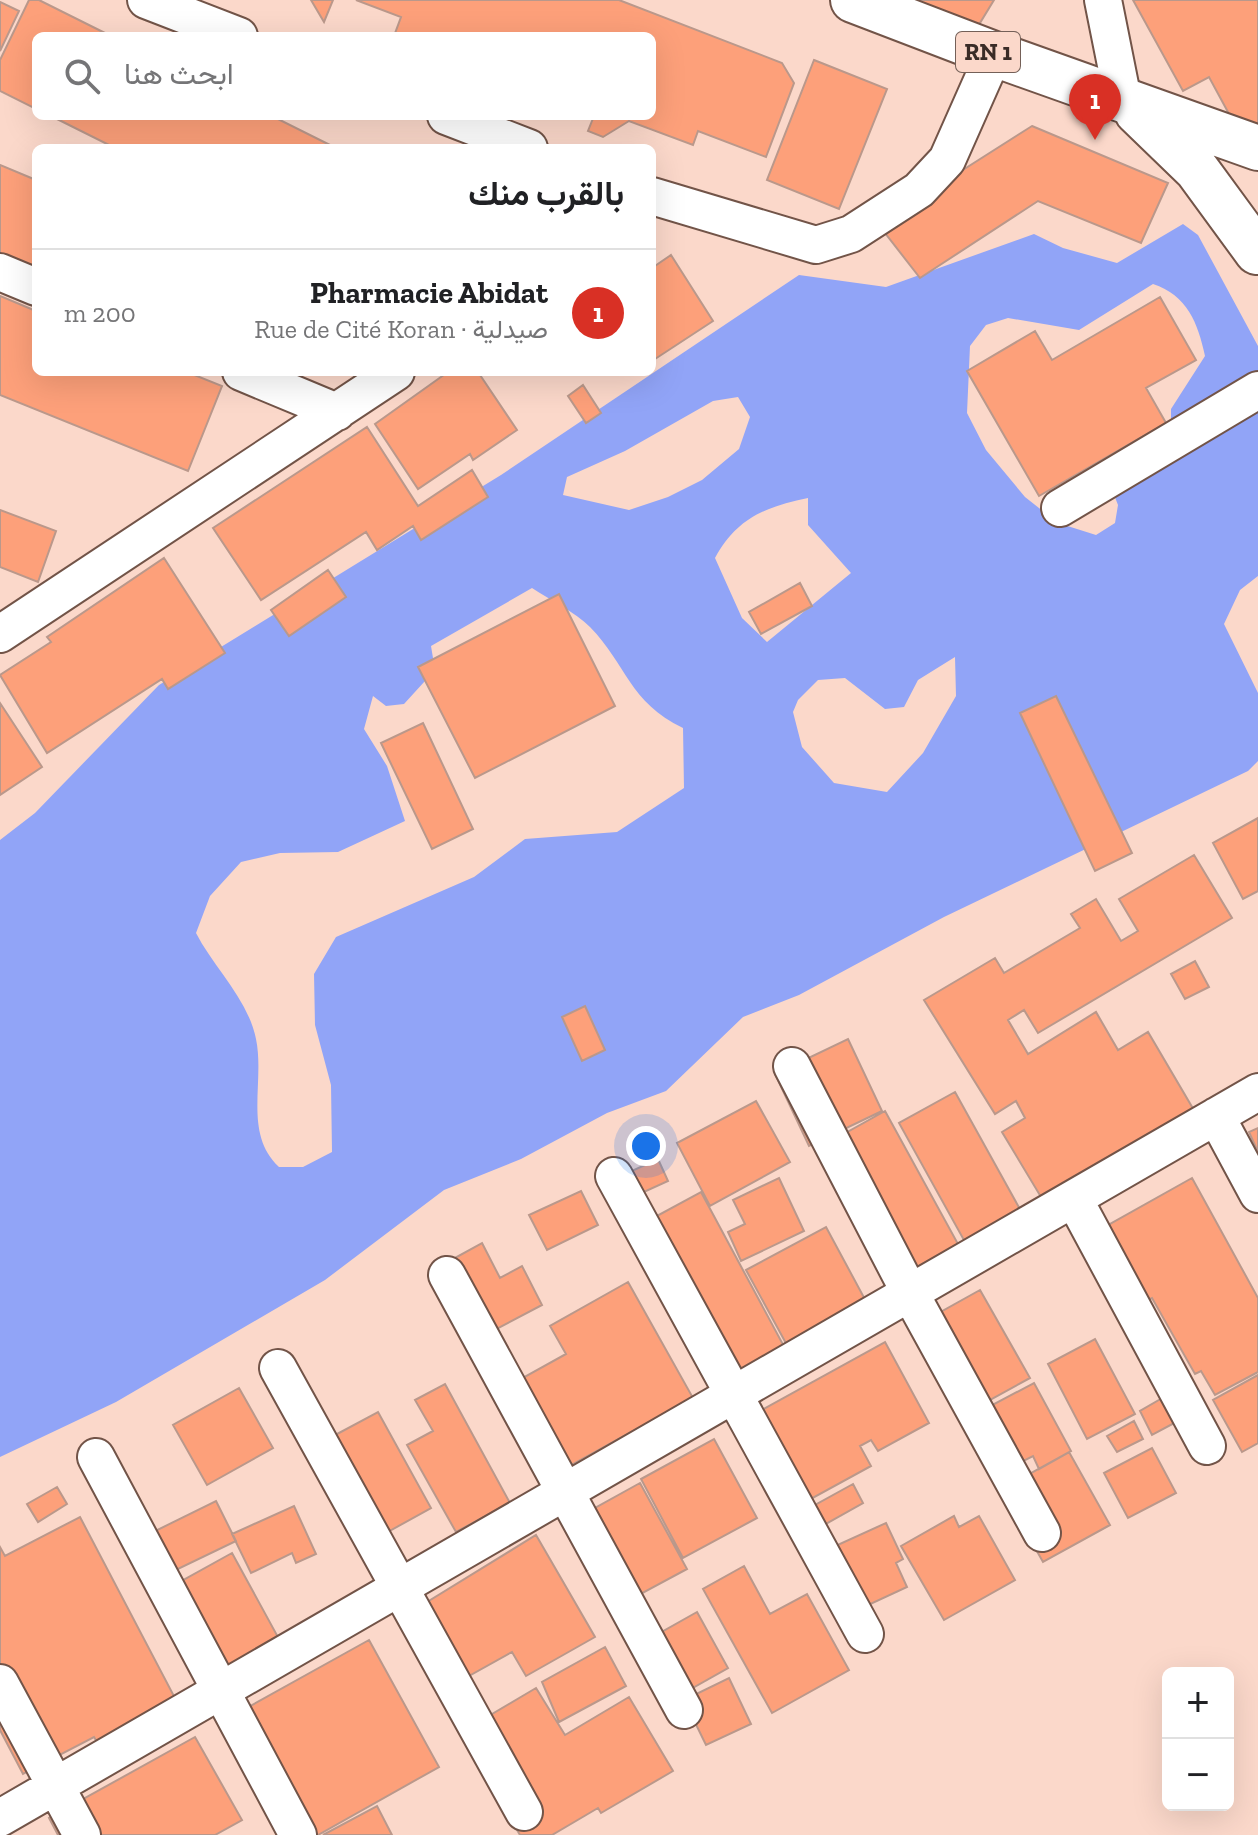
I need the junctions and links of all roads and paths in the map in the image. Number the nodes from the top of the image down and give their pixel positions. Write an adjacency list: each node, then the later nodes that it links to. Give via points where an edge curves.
1 (146, 0): 4 (street)
2 (853, 0): 5 (main road, RN 1)
3 (1103, 0): 6 (street)
4 (229, 32)
5 (994, 54): 6 (main road, RN 1); 10 (street, via 947,160 919,190 851,234 816,245)
6 (1123, 100): 9 (main road, RN 1); 11 (main road, RN 1, via 1197,170)
7 (456, 120): 8 (street)
8 (519, 144)
9 (1258, 148)
10 (656, 199)
11 (1258, 242)
12 (0, 272): 13 (street)
13 (32, 285)
14 (251, 376): 17 (street)
15 (390, 376): 17 (street)
16 (1258, 390): 18 (street)
17 (337, 412): 19 (street)
18 (1060, 508)
19 (0, 634)
20 (792, 1066): 27 (street)
21 (1258, 1092): 22 (street)
22 (1216, 1116): 24 (street); 25 (street)
23 (614, 1176): 29 (street)
24 (1258, 1194)
25 (1074, 1199): 27 (street); 30 (street)
26 (447, 1275): 32 (street)
27 (910, 1293): 29 (street); 33 (street)
28 (278, 1368): 34 (street)
29 (735, 1394): 32 (street); 35 (street)
30 (1207, 1446)
31 (96, 1457): 37 (street)
32 (564, 1493): 34 (street); 38 (street)
33 (1042, 1533)
34 (399, 1588): 37 (street); 40 (street)
35 (865, 1634)
36 (0, 1683): 39 (street)
37 (221, 1690): 39 (street); 43 (street)
38 (684, 1710)
39 (56, 1786): 41 (street); 42 (street)
40 (524, 1812)
41 (0, 1818)
42 (82, 1835)
43 (298, 1835)

